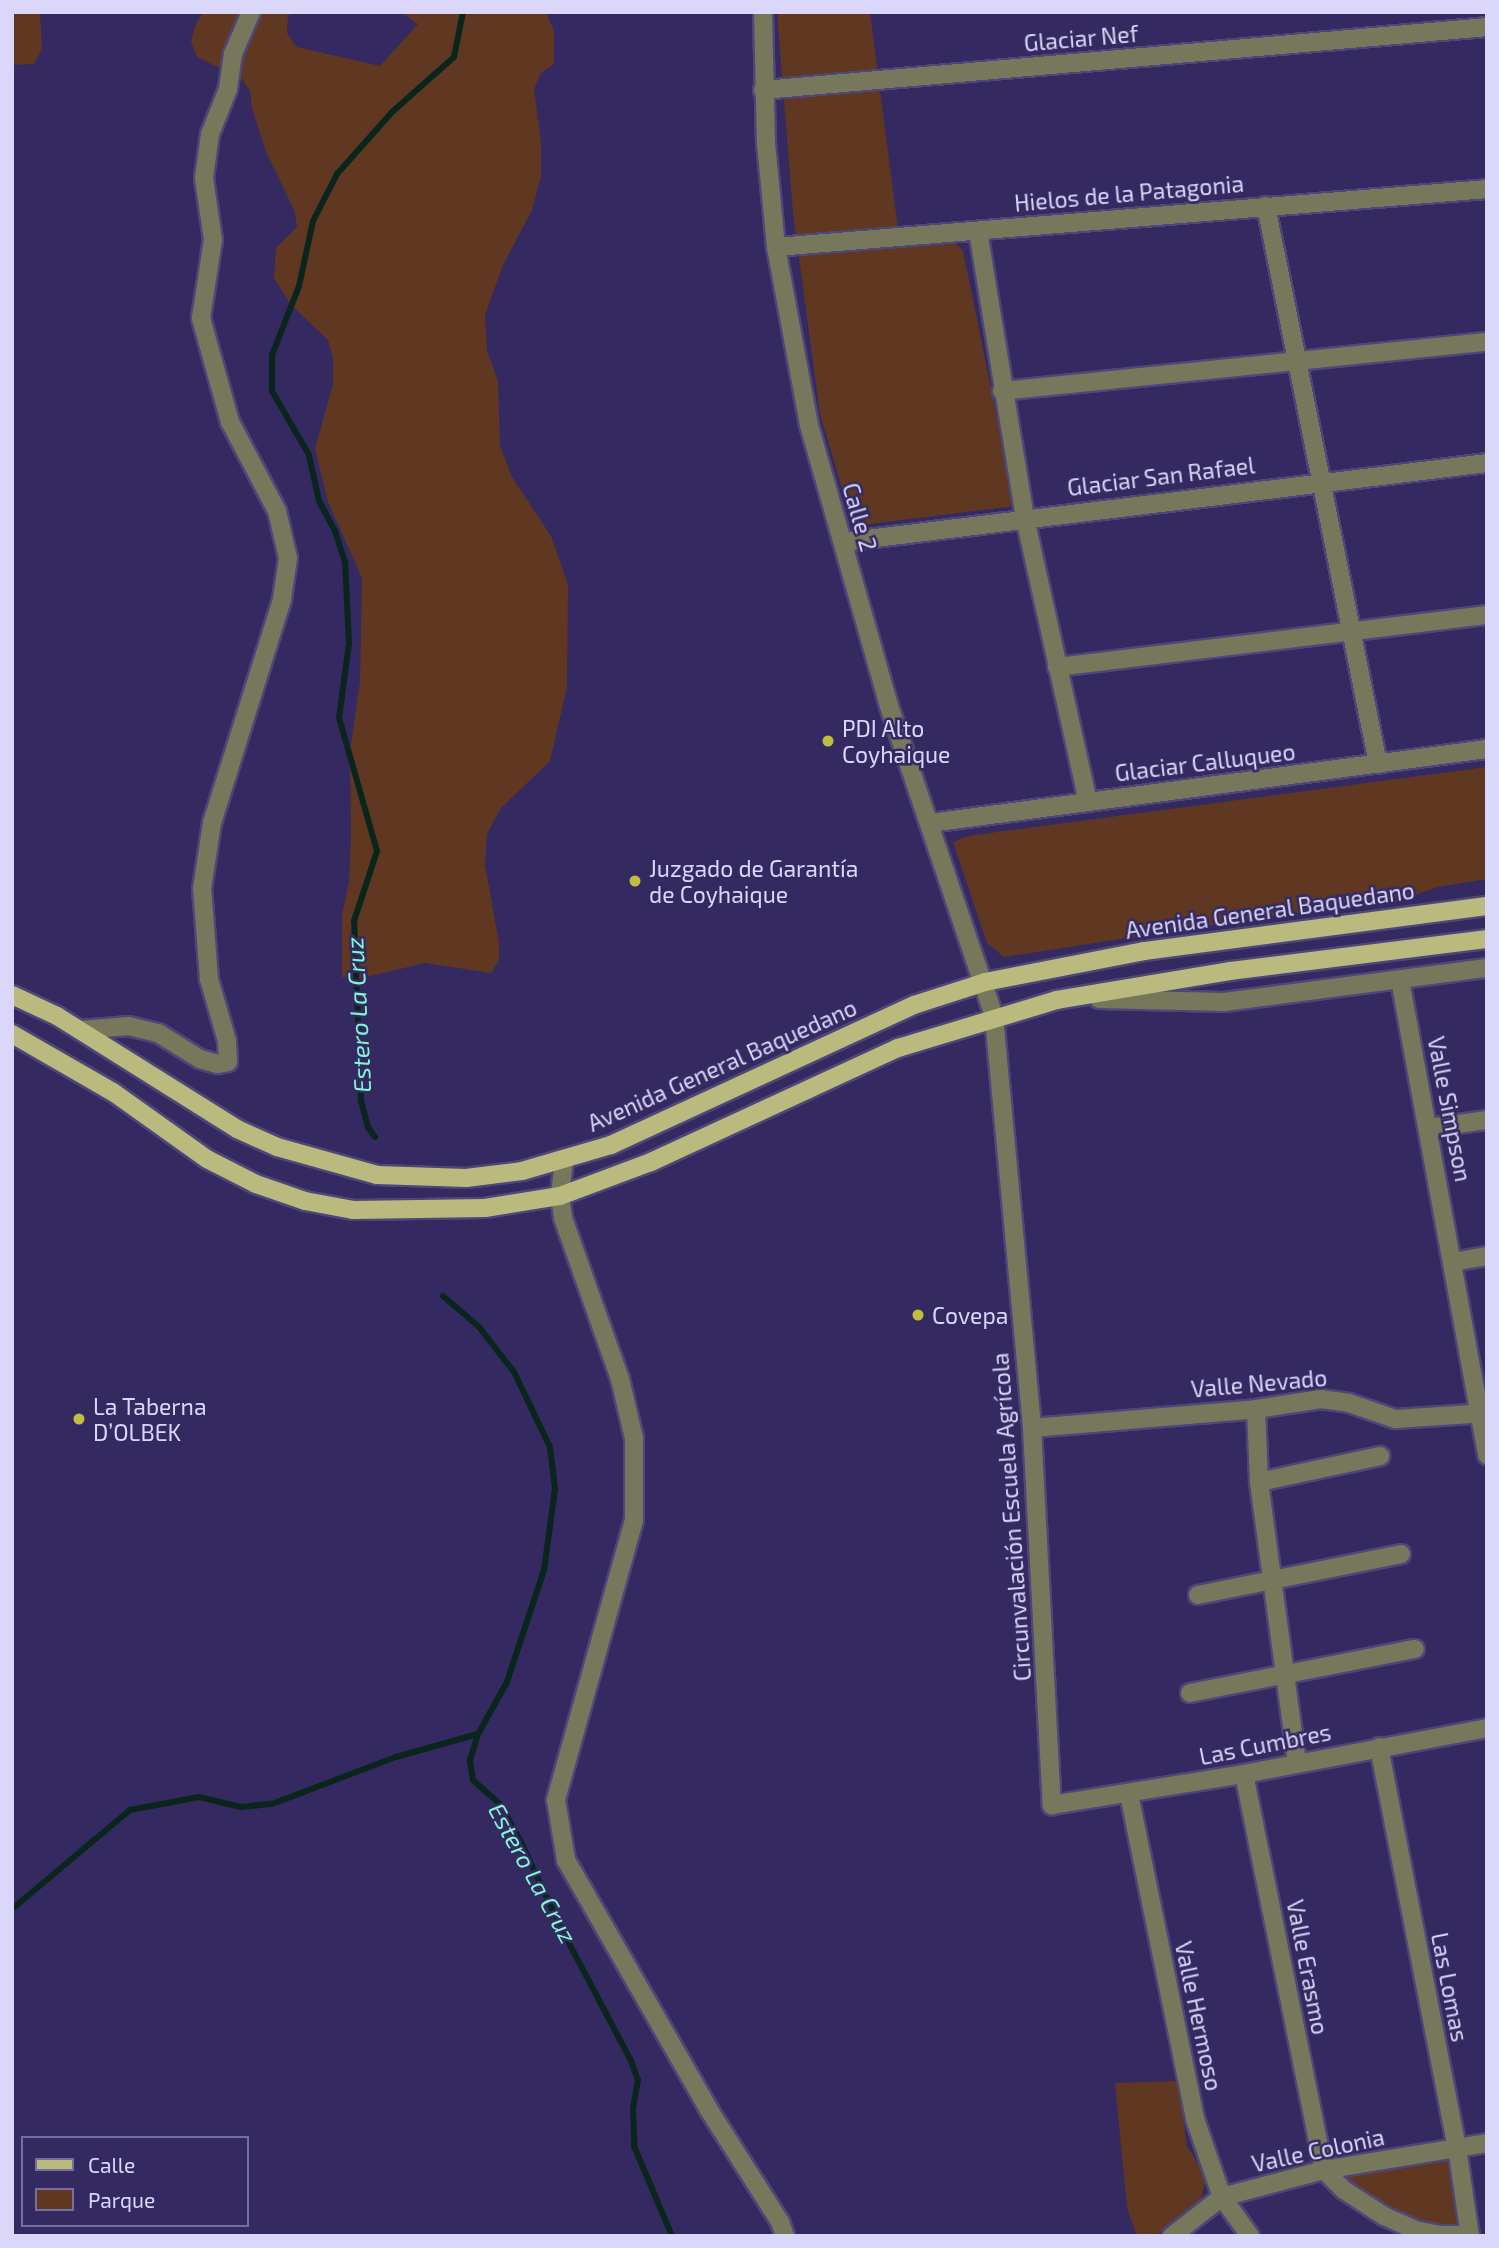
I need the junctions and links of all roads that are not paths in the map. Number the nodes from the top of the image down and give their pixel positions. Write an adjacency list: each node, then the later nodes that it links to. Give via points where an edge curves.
1 (251, 12): 31 (street, via 233,54 228,89 210,134 204,178 213,240 201,318 230,422 277,511 288,558 282,599 212,823 202,889 209,979 227,1041 228,1062 200,1059 158,1033 129,1026)
2 (763, 12): 4 (street, Calle 2)
3 (1487, 27): 4 (street, Glaciar Nef)
4 (763, 90): 8 (street, Calle 2)
5 (1487, 189): 6 (street, Hielos de la Patagonia)
6 (1266, 206): 7 (street, Hielos de la Patagonia); 10 (street)
7 (978, 231): 8 (street, Hielos de la Patagonia); 11 (street)
8 (776, 247): 15 (street, Calle 2, via 804,402)
9 (1487, 342): 10 (street)
10 (1297, 360): 11 (street); 13 (street)
11 (1003, 391): 14 (street)
12 (1487, 463): 13 (street, Glaciar San Rafael)
13 (1321, 481): 14 (street, Glaciar San Rafael); 17 (street)
14 (1025, 518): 15 (street, Glaciar San Rafael); 18 (street)
15 (843, 542): 22 (street, Calle 2, via 885,693)
16 (1487, 615): 17 (street)
17 (1352, 632): 18 (street); 20 (street)
18 (1057, 667): 21 (street)
19 (1487, 749): 20 (street, Glaciar Calluqueo)
20 (1378, 764): 21 (street, Glaciar Calluqueo)
21 (1088, 802): 22 (street, Glaciar Calluqueo)
22 (930, 823): 27 (street, Calle 2)
23 (1487, 906): 27 (main road, Avenida General Baquedano, via 1145,951)
24 (1487, 939): 29 (main road, via 1230,971)
25 (1487, 968): 26 (street)
26 (1400, 980): 29 (street, via 1224,1002); 34 (street, Valle Simpson)
27 (985, 982): 30 (street, Calle 2); 35 (main road, Avenida General Baquedano, via 914,1005 611,1145)
28 (12, 995): 31 (main road, Avenida General Baquedano)
29 (1057, 1000): 30 (main road)
30 (994, 1017): 36 (main road, via 898,1048 651,1162); 41 (street, Circunvalación Escuela Agrícola)
31 (81, 1030): 35 (main road, Avenida General Baquedano, via 237,1129 332,1164 377,1175 425,1179 522,1171)
32 (12, 1034): 36 (main road, via 113,1091 207,1159 304,1201 354,1210 429,1211)
33 (1487, 1119): 34 (street)
34 (1429, 1128): 38 (street, Valle Simpson)
35 (564, 1161): 36 (street)
36 (559, 1196): 62 (street, via 620,1379 634,1438 634,1520 556,1800 566,1860)
37 (1487, 1256): 38 (street)
38 (1453, 1262): 40 (street, Valle Simpson)
39 (1256, 1409): 40 (street, Valle Nevado, via 1333,1399 1395,1419); 41 (street, Valle Nevado); 44 (street)
40 (1483, 1414): 42 (street, Valle Simpson)
41 (1032, 1428): 56 (street, Circunvalación Escuela Agrícola)
42 (1487, 1455)
43 (1380, 1456): 44 (street)
44 (1259, 1482): 46 (street)
45 (1401, 1554): 46 (street)
46 (1275, 1579): 47 (street); 49 (street)
47 (1198, 1595)
48 (1415, 1649): 49 (street)
49 (1283, 1675): 50 (street); 53 (street)
50 (1190, 1693)
51 (1487, 1728): 52 (street, Las Cumbres)
52 (1379, 1747): 53 (street, Las Cumbres); 58 (street, Las Lomas)
53 (1297, 1762): 54 (street, Las Cumbres)
54 (1244, 1774): 55 (street, Las Cumbres); 59 (street, Valle Erasmo)
55 (1129, 1794): 56 (street, Las Cumbres); 60 (street, Valle Hermoso, via 1195,2119)
56 (1052, 1805)
57 (1487, 2143): 58 (street, Valle Colonia)
58 (1457, 2148): 59 (street, Valle Colonia); 61 (street, Las Lomas)
59 (1324, 2170): 60 (street, Valle Colonia); 61 (street, via 1344,2190 1415,2230)
60 (1222, 2197): 63 (street, Valle Colonia); 64 (street, Valle Hermoso)
61 (1470, 2235)
62 (785, 2236)
63 (1172, 2236)
64 (1250, 2236)

